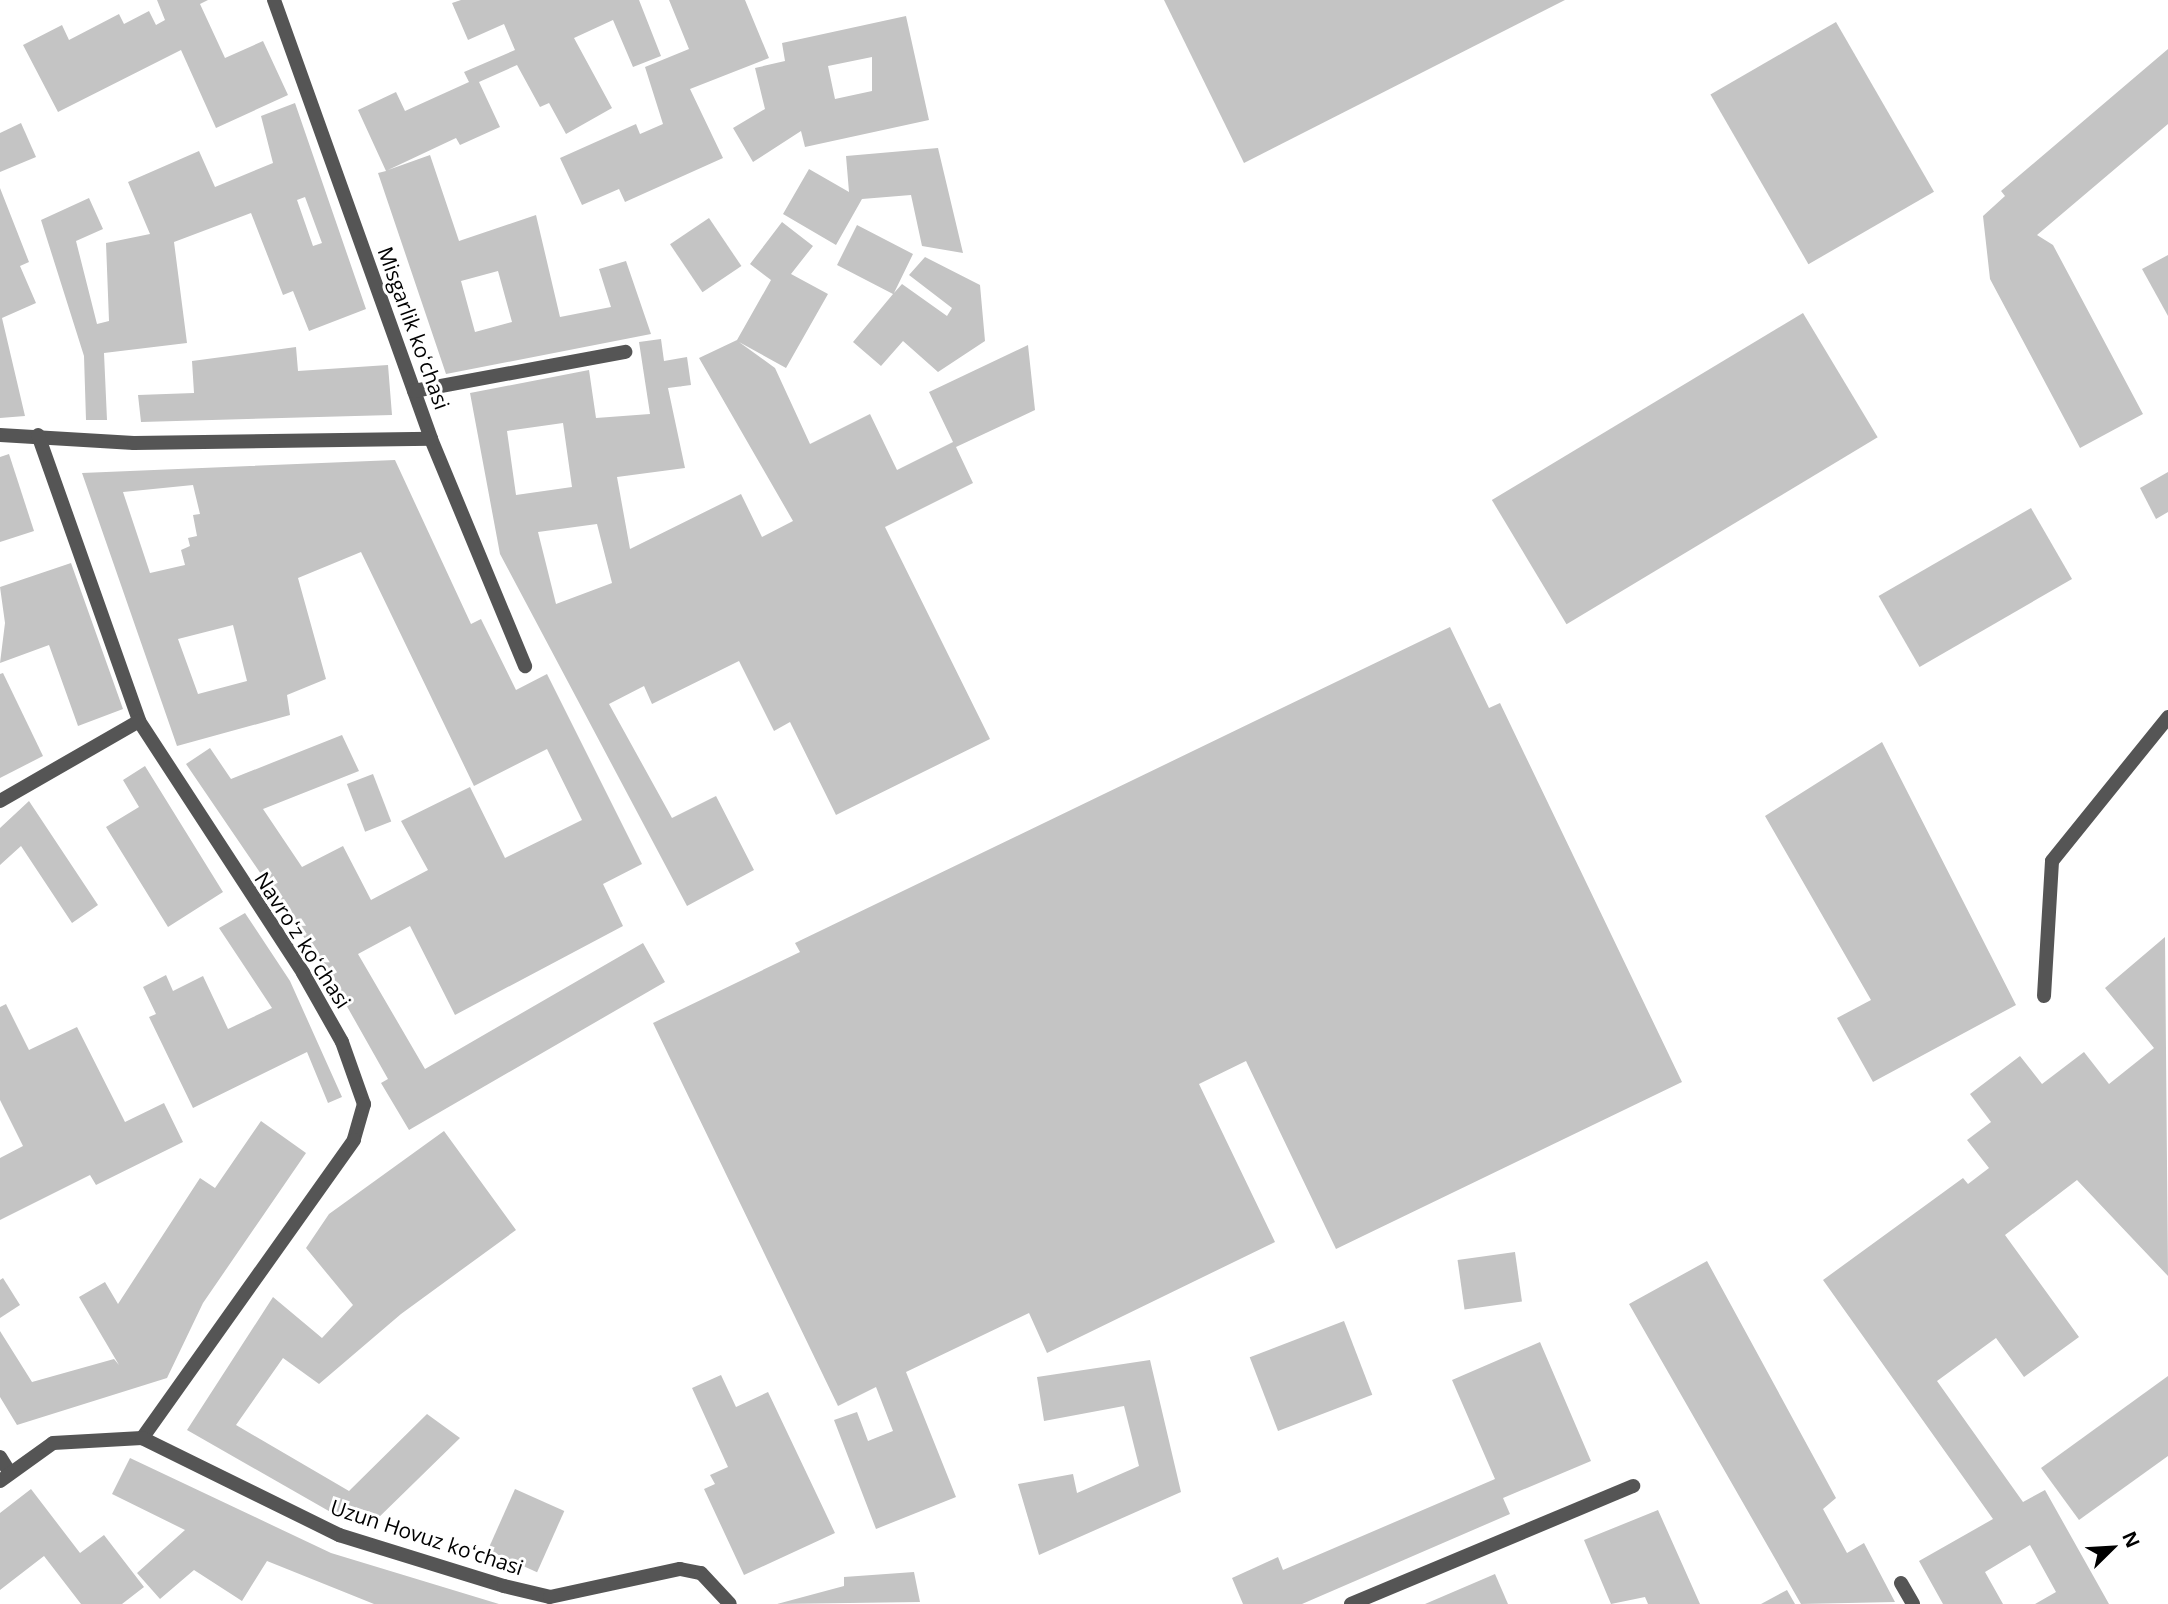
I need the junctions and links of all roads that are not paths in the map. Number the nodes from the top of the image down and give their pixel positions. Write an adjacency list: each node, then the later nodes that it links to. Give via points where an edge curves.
1 (274, 0): 3 (street, Misgarlik koʻchasi)
2 (625, 352): 3 (street)
3 (414, 391): 6 (street, Misgarlik koʻchasi)
4 (0, 435): 5 (street)
5 (38, 435): 6 (street, via 134,443); 9 (street, Navroʻz koʻchasi)
6 (431, 439): 7 (street, Misgarlik koʻchasi)
7 (525, 666)
8 (2168, 717): 11 (street, via 2052,861)
9 (139, 720): 10 (street); 12 (street, Navroʻz koʻchasi, via 303,973 342,1042 364,1104 354,1140)
10 (0, 802)
11 (2044, 996)
12 (142, 1438): 14 (street, Uzun Hovuz koʻchasi, via 53,1443); 17 (street, Uzun Hovuz koʻchasi, via 339,1535 504,1586 550,1597 680,1569 701,1573)
13 (0, 1457): 14 (street)
14 (5, 1477)
15 (1633, 1486): 18 (street)
16 (1901, 1583): 19 (street)
17 (730, 1604)
18 (1351, 1604)
19 (1913, 1604)

